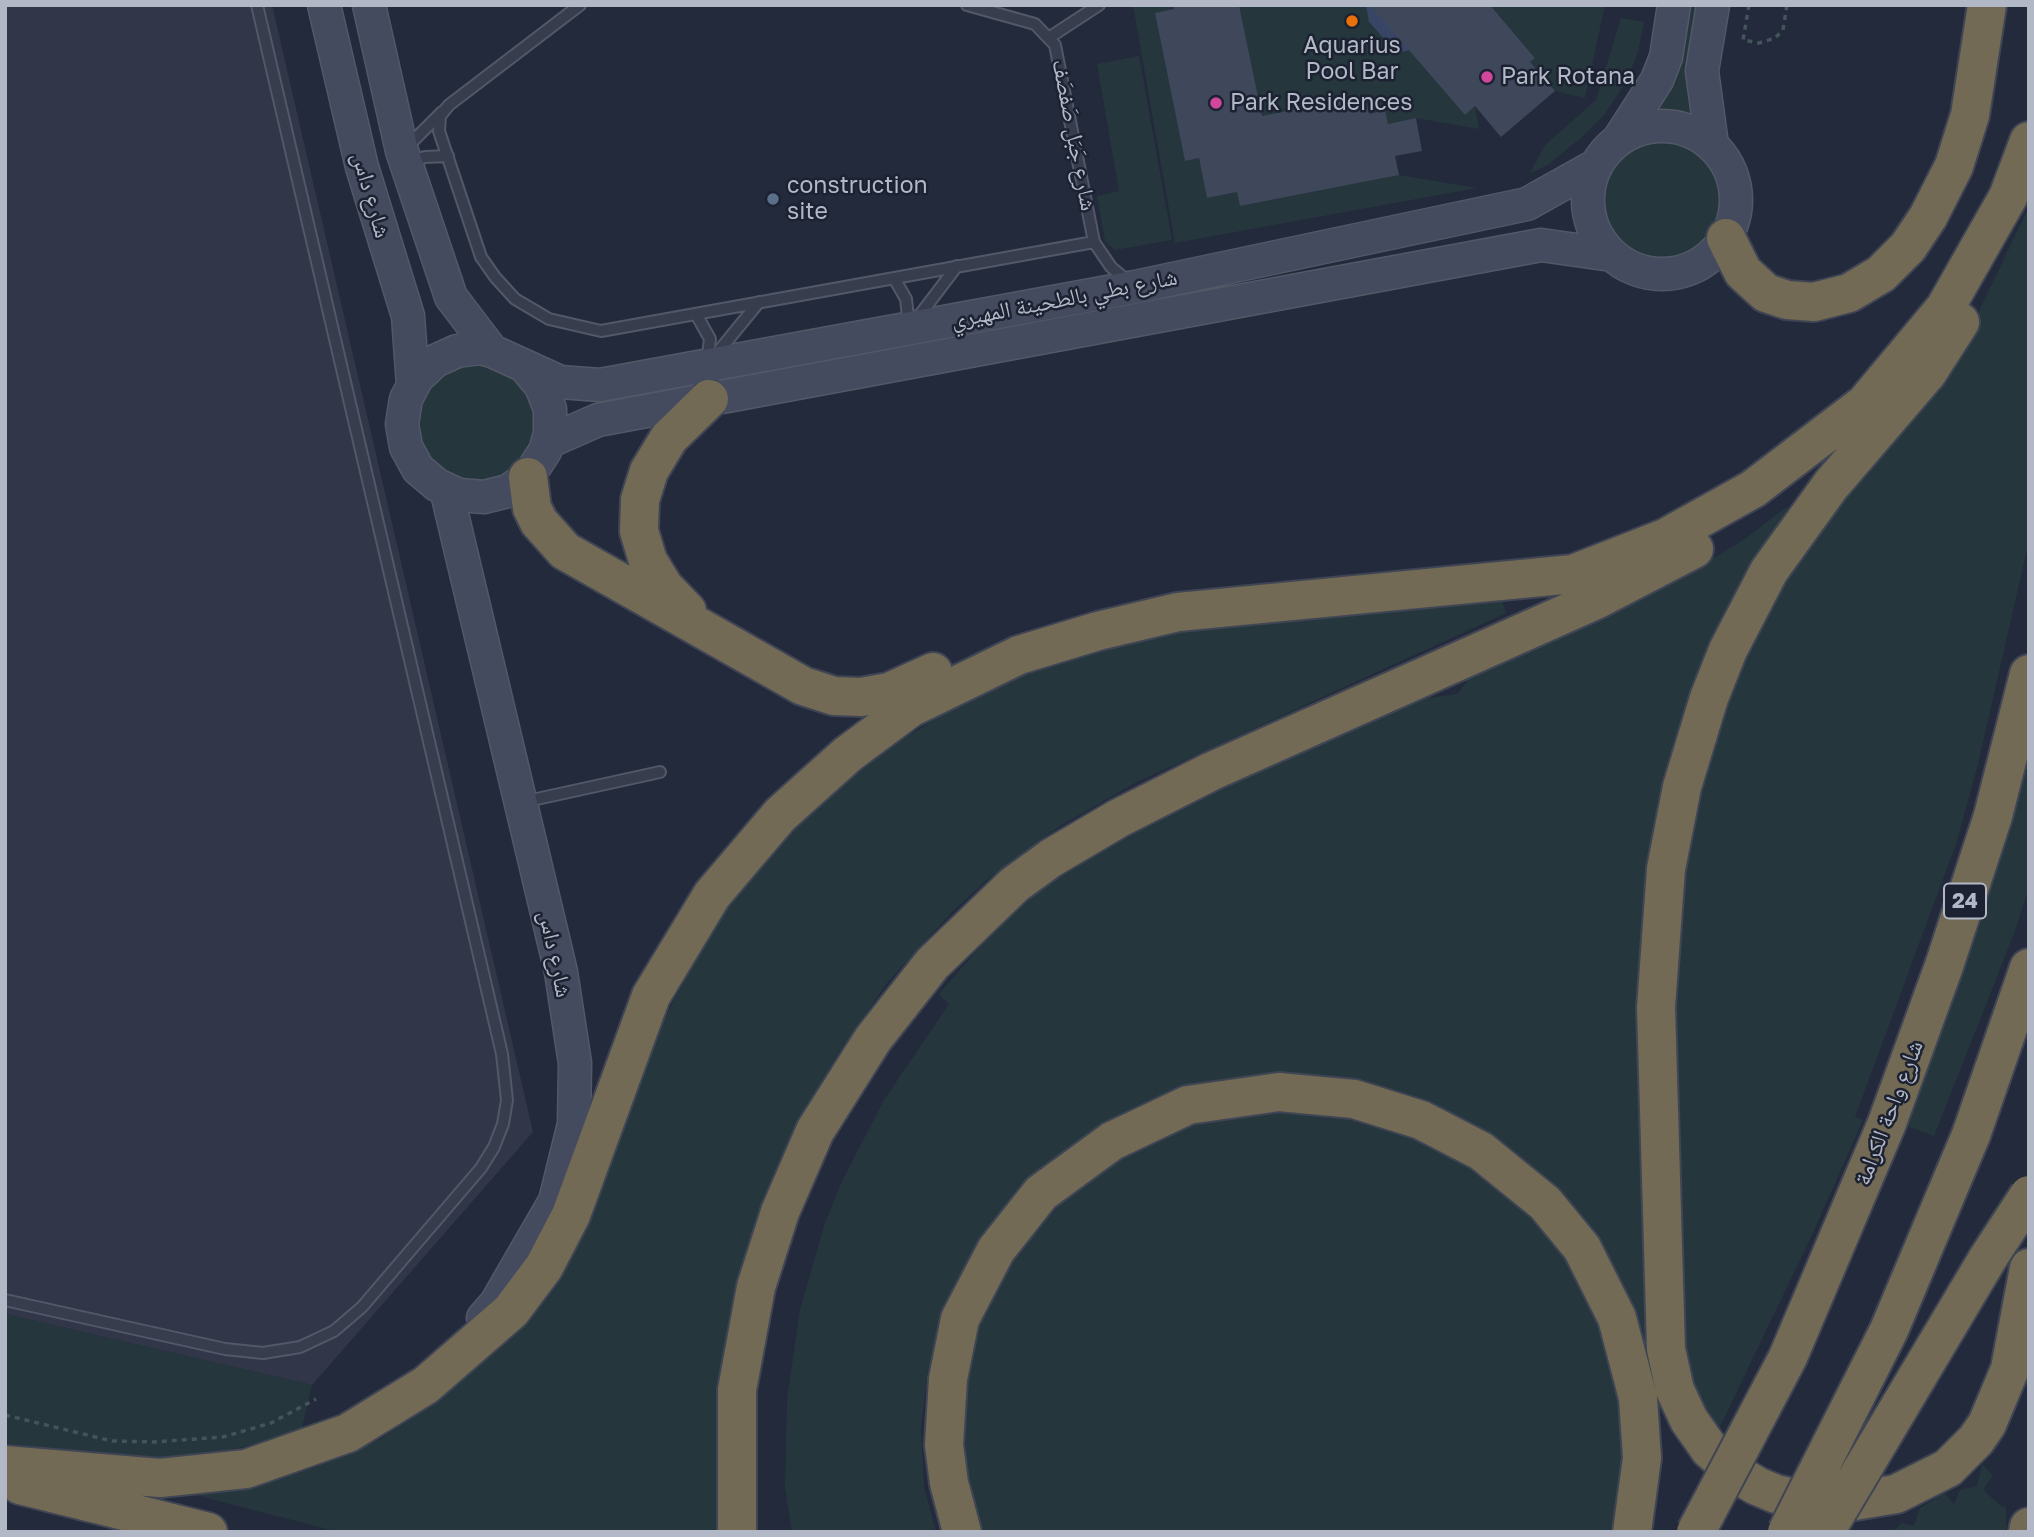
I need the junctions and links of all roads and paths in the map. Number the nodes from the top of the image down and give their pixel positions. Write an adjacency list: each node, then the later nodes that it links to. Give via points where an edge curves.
1 (257, 5): 46 (lane, via 502,1054 503,1124 481,1168 362,1307 334,1331 300,1347 263,1353 225,1349)
2 (324, 5): 33 (street, شارع داس, via 362,167 408,316)
3 (369, 5): 18 (street, شارع داس)
4 (580, 5): 13 (lane)
5 (967, 5): 12 (lane, شارع جَبَل صَفصَف, via 1021,18)
6 (1099, 5): 12 (lane)
7 (1674, 5): 14 (street, via 1666,57 1657,80)
8 (1713, 5): 16 (street, via 1702,71)
9 (1749, 5): 10 (path, via 1743,40 1759,43 1783,30)
10 (1787, 5)
11 (1987, 5): 21 (highway, via 1970,115 1954,166 1908,247 1881,274 1849,293 1814,302 1787,300 1766,293 1744,272)
12 (1050, 37): 22 (lane, شارع جَبَل صَفصَف, via 1059,54)
13 (444, 110): 17 (lane, شارع جَبَل صَفصَف, via 439,131); 18 (lane)
14 (1619, 139): 16 (street, via 1641,128 1666,125 1691,131); 19 (street)
15 (2029, 141): 20 (highway)
16 (1712, 145): 21 (street, via 1727,165 1735,189 1735,214)
17 (447, 156): 18 (lane); 28 (lane, شارع جَبَل صَفصَف, via 481,257 522,304 571,326 601,331)
18 (405, 157): 30 (street, شارع داس, via 451,297)
19 (1595, 166): 23 (street, via 1587,204 1599,240); 26 (street, شارع بطي بالطحينة المهيري, via 1527,204)
20 (2008, 197): 34 (highway, via 1945,308); 45 (highway, via 1985,270 1944,349 1913,392 1816,503 1769,571 1728,650 1693,746 1666,869 1656,1007 1666,1349 1675,1390 1710,1450 1757,1486 1816,1503 1896,1494 1948,1468 1987,1424 2010,1369)
21 (1726, 237): 23 (street, via 1713,254 1674,273 1641,270)
22 (1094, 242): 24 (lane, شارع جَبَل صَفصَف); 26 (lane, شارع جَبَل صَفصَف, via 1111,267)
23 (1612, 255): 32 (street, شارع بطي بالطحينة المهيري, via 1541,245)
24 (957, 266): 25 (lane, شارع جَبَل صَفصَف); 29 (lane)
25 (894, 278): 27 (lane, شارع جَبَل صَفصَف); 29 (lane, via 906,299)
26 (1135, 287): 29 (street, شارع بطي بالطحينة المهيري)
27 (759, 302): 28 (lane, شارع جَبَل صَفصَف); 32 (lane)
28 (695, 314): 32 (lane, via 710,339)
29 (909, 329): 32 (street, شارع بطي بالطحينة المهيري)
30 (492, 351): 31 (street); 33 (street, via 457,351 435,361)
31 (526, 367): 32 (street, شارع بطي بالطحينة المهيري, via 561,382 587,385); 35 (street, via 541,386 550,409)
32 (707, 383): 35 (street, شارع بطي بالطحينة المهيري); 39 (highway, via 658,454 644,485 638,515 643,546 655,574)
33 (413, 385): 37 (street, via 402,424 407,447 418,469)
34 (1871, 399): 38 (highway, via 1754,489 1665,538 1573,574); 53 (highway, via 1793,481 1681,557 1119,818 1051,858 968,927 873,1039 816,1131 780,1212 756,1287 737,1390)
35 (548, 442): 36 (street)
36 (528, 477): 37 (street, via 508,491 484,497); 39 (highway, via 538,523 555,543)
37 (446, 489): 42 (street, شارع داس)
38 (1290, 600): 39 (highway, via 1209,594 1101,612 994,644 905,687 861,698 834,696 803,686); 47 (highway, via 1178,612 1009,659 910,708 848,754 780,815 712,895 651,996 571,1216 544,1267 511,1311)
39 (705, 631)
40 (2029, 674): 56 (highway, شارع واحة الكرامة / 24, bridge, via 1993,816 1887,1123 1788,1357)
41 (660, 772): 42 (lane)
42 (521, 803): 47 (street, شارع داس, via 561,972 575,1063 574,1124 555,1201 539,1230 496,1303)
43 (2029, 968): 57 (highway, bridge, via 1971,1135 1889,1330)
44 (2029, 1195): 58 (highway, bridge)
45 (2029, 1268)
46 (5, 1300)
47 (426, 1385): 50 (highway, via 348,1433 246,1469 160,1478)
48 (316, 1399): 49 (path, via 271,1423 223,1437 154,1442 112,1441)
49 (5, 1415)
50 (5, 1465)
51 (5, 1482): 52 (highway)
52 (208, 1532)
53 (737, 1532)
54 (962, 1532): 55 (highway, via 944,1445 948,1379 960,1319 996,1251 1041,1193 1112,1141 1188,1105 1279,1092 1354,1099 1421,1120 1481,1151 1545,1203 1583,1248 1617,1318 1638,1398 1642,1458)
55 (1632, 1532)
56 (1696, 1532)
57 (1787, 1532)
58 (1825, 1532)

